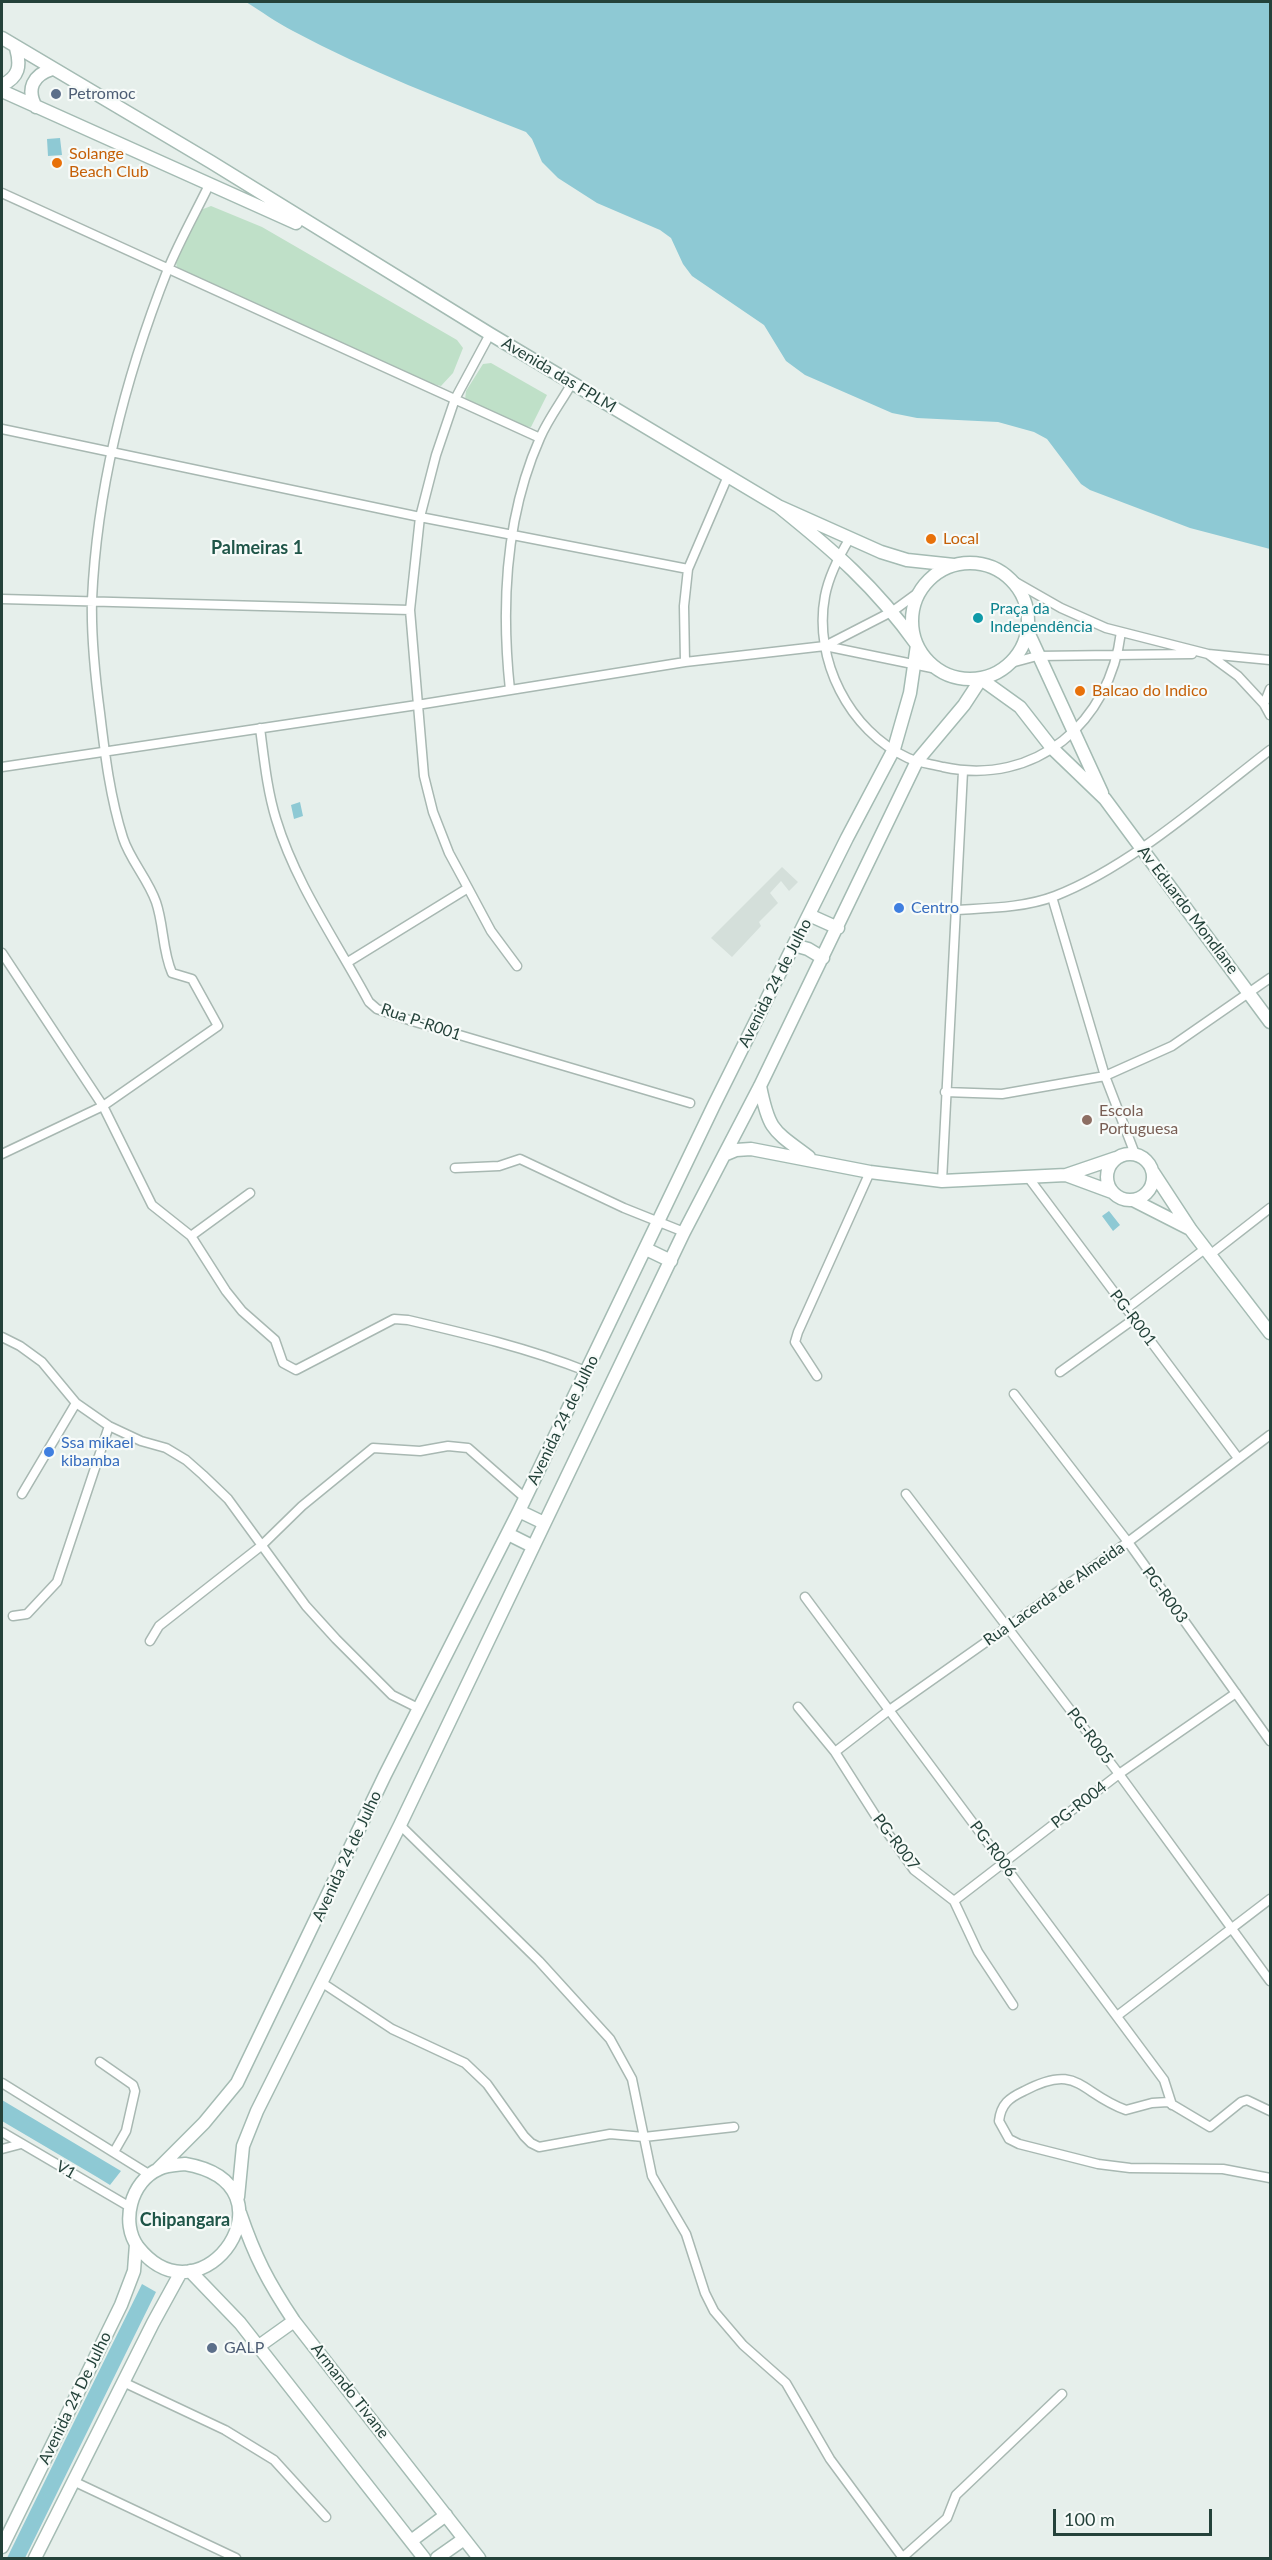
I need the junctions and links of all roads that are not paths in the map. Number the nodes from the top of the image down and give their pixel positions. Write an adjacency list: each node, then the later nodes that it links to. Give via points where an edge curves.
1 (2, 39): 2 (street)
2 (16, 48): 3 (street); 4 (street, via 20,67)
3 (52, 69): 6 (street, via 41,72 33,81 31,94); 9 (street)
4 (2, 85)
5 (2, 91): 6 (street)
6 (36, 107): 7 (street)
7 (210, 183): 9 (street); 10 (street)
8 (2, 195): 10 (street)
9 (341, 243): 11 (street, Avenida das FPLM)
10 (169, 267): 13 (street); 16 (street, via 141,344)
11 (490, 334): 12 (street, Avenida das FPLM); 13 (street)
12 (572, 383): 15 (street); 17 (street, Avenida das FPLM)
13 (455, 399): 15 (street); 19 (street)
14 (2, 429): 16 (street)
15 (540, 438): 20 (street)
16 (110, 452): 19 (street); 28 (street)
17 (728, 476): 18 (street, Avenida das FPLM); 24 (street)
18 (778, 506): 21 (street, Avenida das FPLM); 22 (street, Avenida das FPLM)
19 (420, 517): 20 (street); 29 (street)
20 (511, 534): 24 (street); 45 (street, via 506,611)
21 (850, 538): 22 (street); 23 (street, Avenida das FPLM, via 907,560)
22 (839, 556): 30 (street, Avenida das FPLM); 34 (street, via 825,597)
23 (954, 565): 25 (street, via 985,565); 26 (street, via 928,580)
24 (688, 569): 39 (street)
25 (1012, 580): 31 (street, via 1029,613); 32 (street, via 1061,608)
26 (919, 592): 30 (street); 33 (street, via 912,619)
27 (2, 598): 28 (street)
28 (92, 601): 29 (street); 54 (street, via 94,665)
29 (410, 610): 47 (street)
30 (893, 611): 33 (street, Avenida das FPLM); 34 (street)
31 (1028, 632): 37 (street); 40 (street)
32 (1121, 632): 35 (street); 36 (street)
33 (917, 645): 41 (street, Avenida 24 de Julho); 42 (street)
34 (825, 646): 39 (street); 41 (street); 52 (street, via 832,674 853,713)
35 (1118, 653): 36 (street); 37 (street); 50 (street, via 1109,682 1091,713)
36 (1208, 654): 38 (street); 46 (street, via 1238,676)
37 (1037, 656): 40 (street); 50 (street)
38 (1270, 660)
39 (685, 662): 45 (street)
40 (1011, 663): 43 (street)
41 (915, 665): 42 (street); 52 (street, Avenida 24 de Julho)
42 (937, 669): 43 (street, via 950,676)
43 (981, 679): 51 (street, via 1020,707); 55 (street, Avenida 24 de Julho)
44 (1270, 689): 46 (street)
45 (510, 690): 47 (street)
46 (1264, 704): 48 (street)
47 (417, 705): 49 (street); 60 (street, via 428,792 449,853)
48 (1270, 715)
49 (260, 728): 54 (street); 68 (street, Rua P-R001, via 275,817 287,851)
50 (1074, 732): 51 (street); 58 (street)
51 (1052, 748): 57 (street, via 1024,762 989,771); 58 (street)
52 (894, 749): 55 (street); 63 (street, Avenida 24 de Julho)
53 (1270, 750): 59 (street)
54 (104, 751): 56 (street); 77 (street, via 123,840 157,903 171,969 176,975 192,979 218,1026)
55 (917, 761): 57 (street); 64 (street, Avenida 24 de Julho)
56 (2, 767)
57 (963, 771): 62 (street)
58 (1105, 799): 59 (street, Av Eduardo Mondlane)
59 (1141, 848): 61 (street, via 1095,878); 71 (street, Av Eduardo Mondlane)
60 (468, 888): 68 (street); 69 (street, via 491,931)
61 (1053, 897): 62 (street, via 1002,907); 73 (street)
62 (955, 910): 75 (street)
63 (810, 915): 64 (street); 65 (street, Avenida 24 de Julho)
64 (838, 928): 67 (street, Avenida 24 de Julho)
65 (794, 945): 67 (street); 93 (street, Avenida 24 de Julho)
66 (2, 953): 77 (street)
67 (823, 958): 74 (street, Avenida 24 de Julho)
68 (348, 962): 76 (street, Rua P-R001, via 369,1002 377,1009)
69 (517, 966)
70 (1270, 978): 71 (street)
71 (1250, 993): 72 (street, Av Eduardo Mondlane); 73 (street, via 1172,1046)
72 (1270, 1022)
73 (1105, 1076): 75 (street, via 1002,1094); 79 (street)
74 (760, 1086): 80 (street, Avenida 24 de Julho); 82 (street, via 765,1113 775,1131)
75 (945, 1092): 88 (street)
76 (690, 1103)
77 (103, 1106): 78 (street); 96 (street, via 152,1205)
78 (2, 1154)
79 (1135, 1154): 81 (street); 85 (street)
80 (724, 1155): 82 (street, via 752,1149); 95 (street, Avenida 24 de Julho)
81 (1116, 1158): 86 (street); 89 (street, via 1107,1171)
82 (812, 1160): 84 (street)
83 (455, 1168): 93 (street, via 499,1166 520,1159)
84 (870, 1172): 88 (street); 106 (street, via 795,1342)
85 (1153, 1172): 91 (street, via 1151,1187); 94 (street)
86 (1066, 1175): 87 (street); 89 (street)
87 (1028, 1177): 88 (street); 100 (street, PG-R001)
88 (942, 1181)
89 (1112, 1192): 91 (street)
90 (250, 1193): 96 (street)
91 (1133, 1200): 94 (street)
92 (1270, 1208): 98 (street)
93 (659, 1222): 95 (street); 97 (street, Avenida 24 de Julho)
94 (1191, 1230): 98 (street)
95 (684, 1232): 99 (street, Avenida 24 de Julho)
96 (191, 1236): 104 (street, via 236,1304 275,1340 283,1363 289,1368 296,1370 394,1319 506,1344)
97 (646, 1249): 99 (street); 104 (street, Avenida 24 de Julho)
98 (1208, 1251): 100 (street); 102 (street)
99 (671, 1261): 116 (street, Avenida 24 de Julho)
100 (1126, 1309): 101 (street, PG-R001)
101 (1134, 1319): 105 (street); 111 (street, PG-R001)
102 (1270, 1333)
103 (2, 1337): 108 (street, via 42,1362)
104 (586, 1371): 114 (street, Avenida 24 de Julho)
105 (1060, 1372)
106 (817, 1376)
107 (1014, 1394): 118 (street, PG-R003)
108 (76, 1403): 109 (street); 112 (street)
109 (109, 1426): 119 (street, via 186,1460 228,1499); 122 (street, via 57,1582 27,1614)
110 (1270, 1435): 111 (street, Rua Lacerda de Almeida)
111 (1238, 1458): 118 (street, Rua Lacerda de Almeida)
112 (22, 1494)
113 (906, 1494): 123 (street, PG-R005)
114 (525, 1498): 115 (street, Avenida 24 de Julho); 119 (street, via 468,1448 373,1448)
115 (519, 1511): 116 (street); 117 (street, Avenida 24 de Julho)
116 (544, 1522): 120 (street, Avenida 24 de Julho)
117 (508, 1534): 120 (street); 127 (street, Avenida 24 de Julho)
118 (1128, 1542): 123 (street, Rua Lacerda de Almeida); 125 (street, PG-R003)
119 (261, 1546): 124 (street, via 159,1626); 127 (street, via 336,1639 392,1695)
120 (532, 1546): 132 (street, Avenida 24 de Julho)
121 (805, 1597): 128 (street, PG-R006)
122 (13, 1616)
123 (1007, 1627): 128 (street, Rua Lacerda de Almeida); 131 (street, PG-R005)
124 (150, 1641)
125 (1236, 1693): 129 (street, PG-R003); 131 (street, PG-R004)
126 (798, 1707): 130 (street, PG-R007)
127 (418, 1708): 151 (street, Avenida 24 de Julho, via 237,2083 204,2123)
128 (888, 1711): 130 (street, Rua Lacerda de Almeida); 133 (street, PG-R006)
129 (1270, 1741)
130 (835, 1752): 135 (street, PG-R007, via 914,1870)
131 (1119, 1774): 133 (street, PG-R004); 136 (street, PG-R005)
132 (400, 1825): 138 (street, Avenida 24 de Julho); 147 (street, via 539,1960 610,2039 632,2079)
133 (1005, 1864): 135 (street, PG-R004); 140 (street, PG-R006)
134 (1270, 1899): 136 (street)
135 (954, 1901): 139 (street, PG-R007, via 978,1952)
136 (1232, 1928): 137 (street, PG-R005); 140 (street)
137 (1270, 1981)
138 (321, 1982): 147 (street, via 392,2029 465,2063 487,2084 531,2143 539,2147 610,2134); 153 (street, Avenida 24 de Julho, via 256,2111 243,2146)
139 (1013, 2005)
140 (1117, 2016): 143 (street, PG-R006, via 1164,2080)
141 (100, 2062): 150 (street, via 133,2085 135,2091 126,2131)
142 (2, 2083): 150 (street)
143 (1172, 2105): 144 (street, via 1210,2127 1247,2100); 152 (street, via 1152,2103 1126,2110 1068,2078 1053,2078 1011,2097 1003,2105 999,2121 1009,2139 1019,2144 1098,2164 1223,2169)
144 (1270, 2111)
145 (734, 2127): 147 (street)
146 (2, 2132): 148 (street, V1)
147 (644, 2137): 168 (street, via 652,2176 686,2234 714,2311 742,2345 786,2383 830,2459)
148 (21, 2144): 149 (street); 154 (street, V1)
149 (2, 2150)
150 (114, 2152): 151 (street)
151 (154, 2172): 153 (street, via 185,2164 200,2166 213,2172); 154 (street, via 137,2189)
152 (1270, 2178)
153 (238, 2197): 155 (street)
154 (130, 2207): 156 (street, via 129,2226)
155 (240, 2212): 157 (street, via 231,2244 220,2257 206,2267); 158 (street, Armando Tivane, via 254,2254)
156 (136, 2244): 157 (street, via 148,2259 164,2268); 167 (street, Avenida 24 De Julho, via 134,2271 121,2305)
157 (186, 2271): 159 (street, via 219,2299); 160 (street)
158 (294, 2321): 159 (street); 163 (street, Armando Tivane)
159 (259, 2346): 166 (street)
160 (123, 2382): 162 (street); 164 (street, via 225,2430 274,2460)
161 (1062, 2394): 168 (street, via 956,2495 947,2518)
162 (73, 2481): 169 (street); 170 (street)
163 (446, 2516): 165 (street, Armando Tivane); 166 (street)
164 (326, 2517)
165 (464, 2539): 172 (street); 173 (street, Armando Tivane)
166 (411, 2541): 171 (street)
167 (2, 2547)
168 (903, 2558)
169 (35, 2559)
170 (236, 2559)
171 (424, 2559)
172 (437, 2559)
173 (479, 2559)

